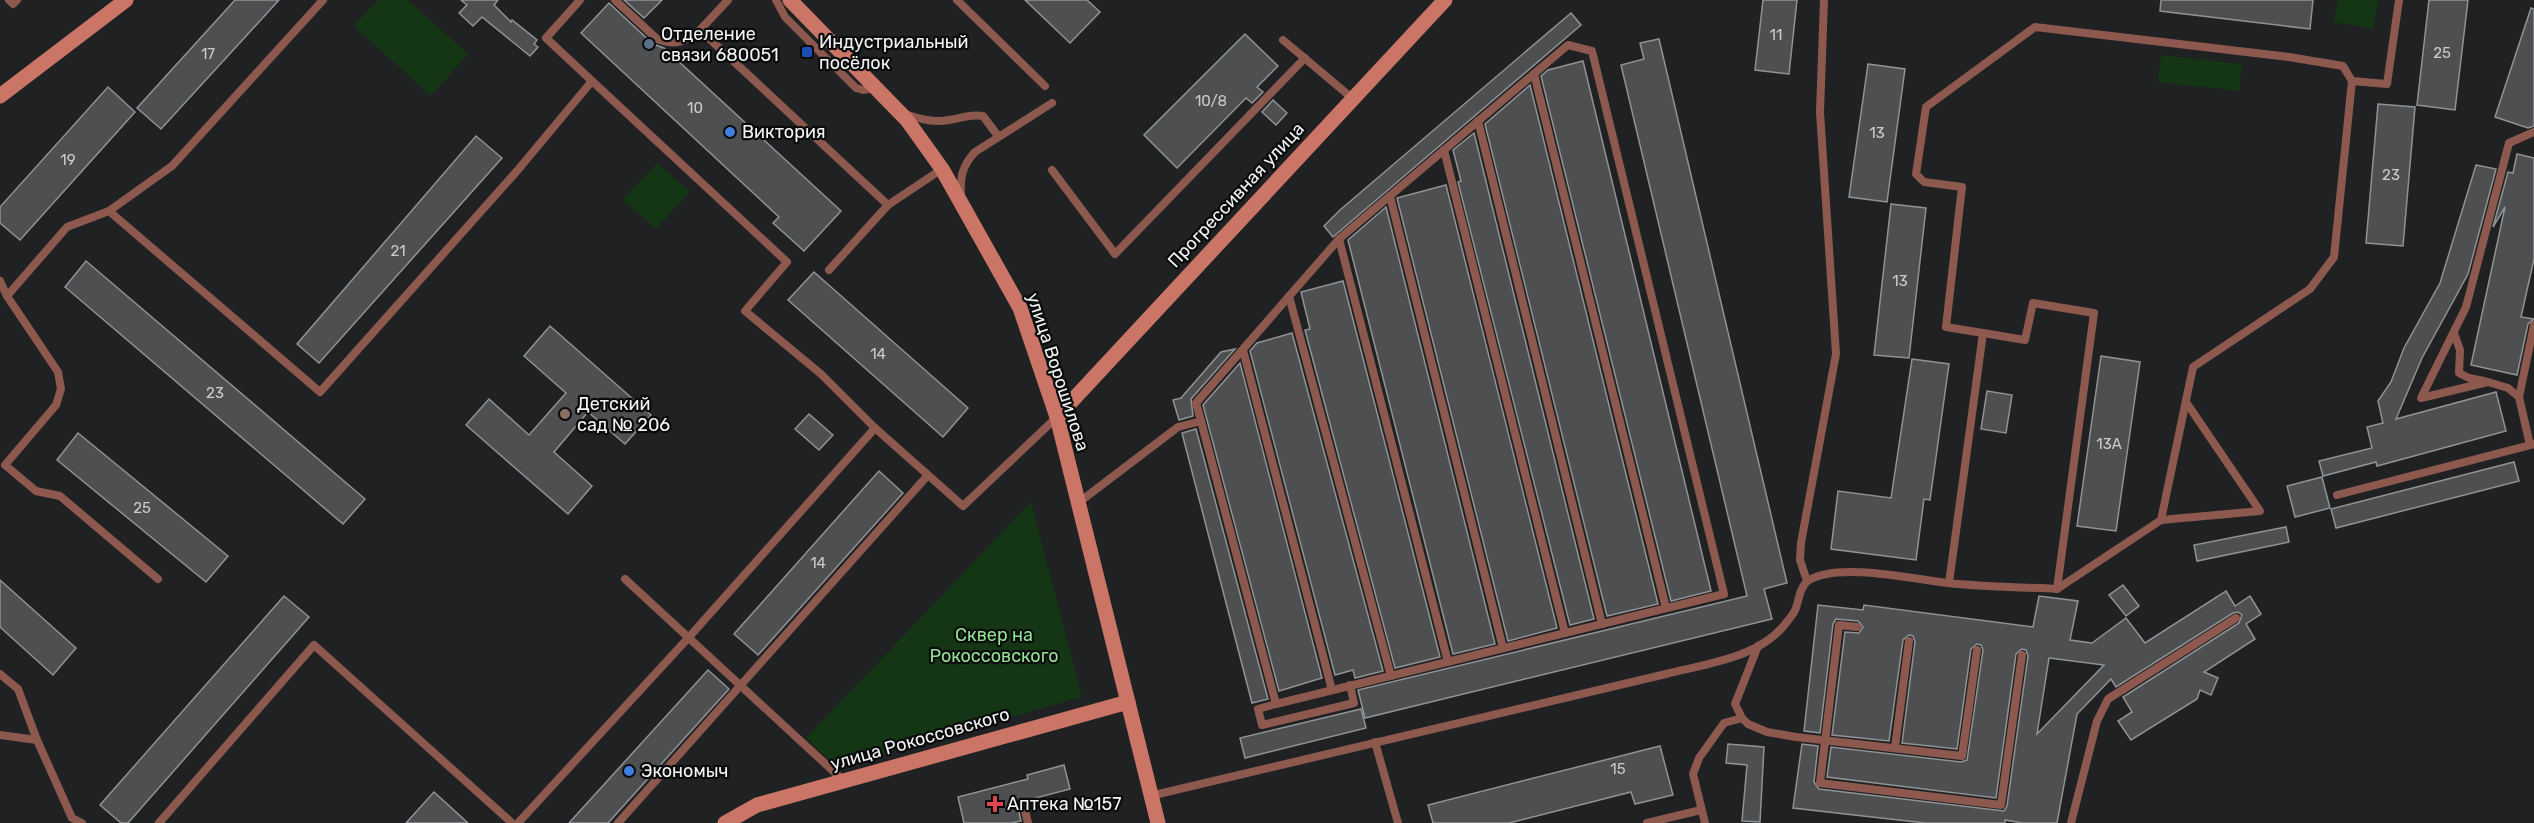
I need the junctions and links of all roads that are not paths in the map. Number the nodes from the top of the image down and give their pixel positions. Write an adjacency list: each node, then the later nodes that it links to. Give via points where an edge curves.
1 (9, 0): 2 (lane, via 13,4)
2 (17, 0)
3 (126, 0): 22 (street)
4 (323, 0): 35 (lane, via 172,166)
5 (580, 0): 18 (lane, via 546,38)
6 (615, 0): 14 (lane, via 665,42 678,43)
7 (728, 0): 14 (lane)
8 (776, 0): 21 (lane, via 785,17 856,88)
9 (790, 0): 21 (street, улица Ворошилова)
10 (957, 0): 20 (lane)
11 (1444, 0): 23 (street, Прогрессивная улица)
12 (1824, 0): 58 (lane, via 1820,112 1836,354 1801,543 1800,560)
13 (2399, 0): 19 (lane, via 2387,84)
14 (700, 30): 34 (lane)
15 (1283, 40): 16 (lane)
16 (1305, 58): 23 (lane); 31 (lane, via 1115,254)
17 (1534, 74): 26 (lane); 61 (lane); 61 (lane, via 1568,45 1592,51 1724,594)
18 (592, 81): 35 (lane, via 320,392); 50 (lane, via 787,262 745,311 820,374)
19 (2352, 81): 42 (lane, via 2343,66 2035,27 1926,107 1916,174 1924,182 1962,187 1946,327); 47 (lane, via 2334,257 2310,289 2193,367)
20 (1045, 86)
21 (875, 88): 25 (street, улица Ворошилова)
22 (0, 96)
23 (1352, 98): 48 (street, Прогрессивная улица)
24 (1052, 102): 28 (lane)
25 (899, 112): 28 (lane, via 934,122 967,114 983,116); 30 (street, улица Ворошилова)
26 (1478, 121): 29 (lane); 63 (lane)
27 (2534, 132): 43 (lane, via 2509,142 2466,307)
28 (998, 136): 33 (lane, via 965,163 960,180)
29 (1444, 150): 32 (lane); 65 (lane)
30 (942, 169): 33 (street, улица Ворошилова); 34 (lane)
31 (1053, 170)
32 (1390, 196): 36 (lane); 69 (lane)
33 (961, 202): 48 (street, улица Ворошилова, via 1020,308)
34 (888, 205): 37 (lane)
35 (109, 211): 39 (lane, via 68,227)
36 (1339, 239): 40 (lane); 72 (lane)
37 (829, 270)
38 (0, 281): 39 (lane)
39 (8, 296): 56 (lane, via 58,372 62,389 56,405 5,465 36,491 60,495)
40 (1289, 296): 44 (lane); 74 (lane)
41 (2534, 325): 46 (lane)
42 (1983, 333): 59 (lane); 60 (lane, via 2025,340 2033,303 2094,313)
43 (2454, 333): 45 (lane, via 2460,350 2459,373); 45 (lane, via 2421,398)
44 (1243, 350): 49 (lane, via 1196,403); 77 (lane)
45 (2488, 382): 46 (lane, via 2508,388)
46 (2519, 397): 51 (lane)
47 (2186, 402): 55 (lane); 55 (lane, via 2260,511)
48 (1057, 417): 52 (lane, via 963,506); 54 (street, улица Ворошилова)
49 (1201, 421): 54 (lane, via 1178,427); 79 (lane)
50 (875, 428): 52 (lane); 66 (lane)
51 (2532, 445): 53 (lane)
52 (928, 475): 75 (lane)
53 (2337, 495)
54 (1078, 503): 78 (street, улица Ворошилова)
55 (2161, 520): 60 (lane)
56 (159, 579)
57 (625, 579): 66 (lane)
58 (1807, 581): 59 (lane, via 1827,573 1857,573); 68 (lane, via 1784,626)
59 (1949, 583): 60 (lane)
60 (2057, 590)
61 (1666, 608): 63 (lane)
62 (2236, 618): 103 (lane, via 2108,699 2097,721)
63 (1602, 624): 65 (lane)
64 (1857, 627): 85 (lane, via 1839,625)
65 (1565, 633): 69 (lane)
66 (690, 636): 75 (lane); 95 (lane)
67 (1909, 641): 87 (lane)
68 (1758, 646): 80 (lane); 86 (lane, via 1666,674)
69 (1503, 648): 72 (lane)
70 (1977, 650): 87 (lane, via 1962,756)
71 (2022, 655): 85 (lane, via 2001,805 1820,783)
72 (1448, 662): 74 (lane)
73 (0, 674): 84 (lane, via 18,689)
74 (1391, 676): 76 (lane)
75 (742, 684): 88 (lane); 96 (lane)
76 (1350, 685): 77 (lane); 79 (lane, via 1354,703 1262,725 1258,709)
77 (1332, 690): 79 (lane)
78 (1128, 702): 88 (street, улица Рокоссовского); 89 (street, улица Ворошилова)
79 (1276, 704)
80 (1734, 704): 81 (lane); 82 (lane)
81 (1742, 718): 82 (lane); 85 (lane, via 1767,732)
82 (1724, 723): 91 (lane, via 1699,758 1693,774)
83 (0, 735): 84 (lane)
84 (37, 740): 93 (lane, via 72,818)
85 (1824, 740): 87 (lane)
86 (1375, 742): 89 (lane); 100 (lane)
87 (1894, 747)
88 (844, 781): 97 (street, улица Рокоссовского, via 757,805)
89 (1150, 796): 99 (street, улица Ворошилова)
90 (1024, 807): 98 (lane)
91 (1701, 810): 101 (lane); 102 (lane)
92 (506, 821): 94 (lane, via 314,645)
93 (82, 823)
94 (159, 823)
95 (518, 823)
96 (618, 823)
97 (725, 823)
98 (1028, 823)
99 (1158, 823)
100 (1398, 823)
101 (1647, 823)
102 (1705, 823)
103 (2071, 823)

